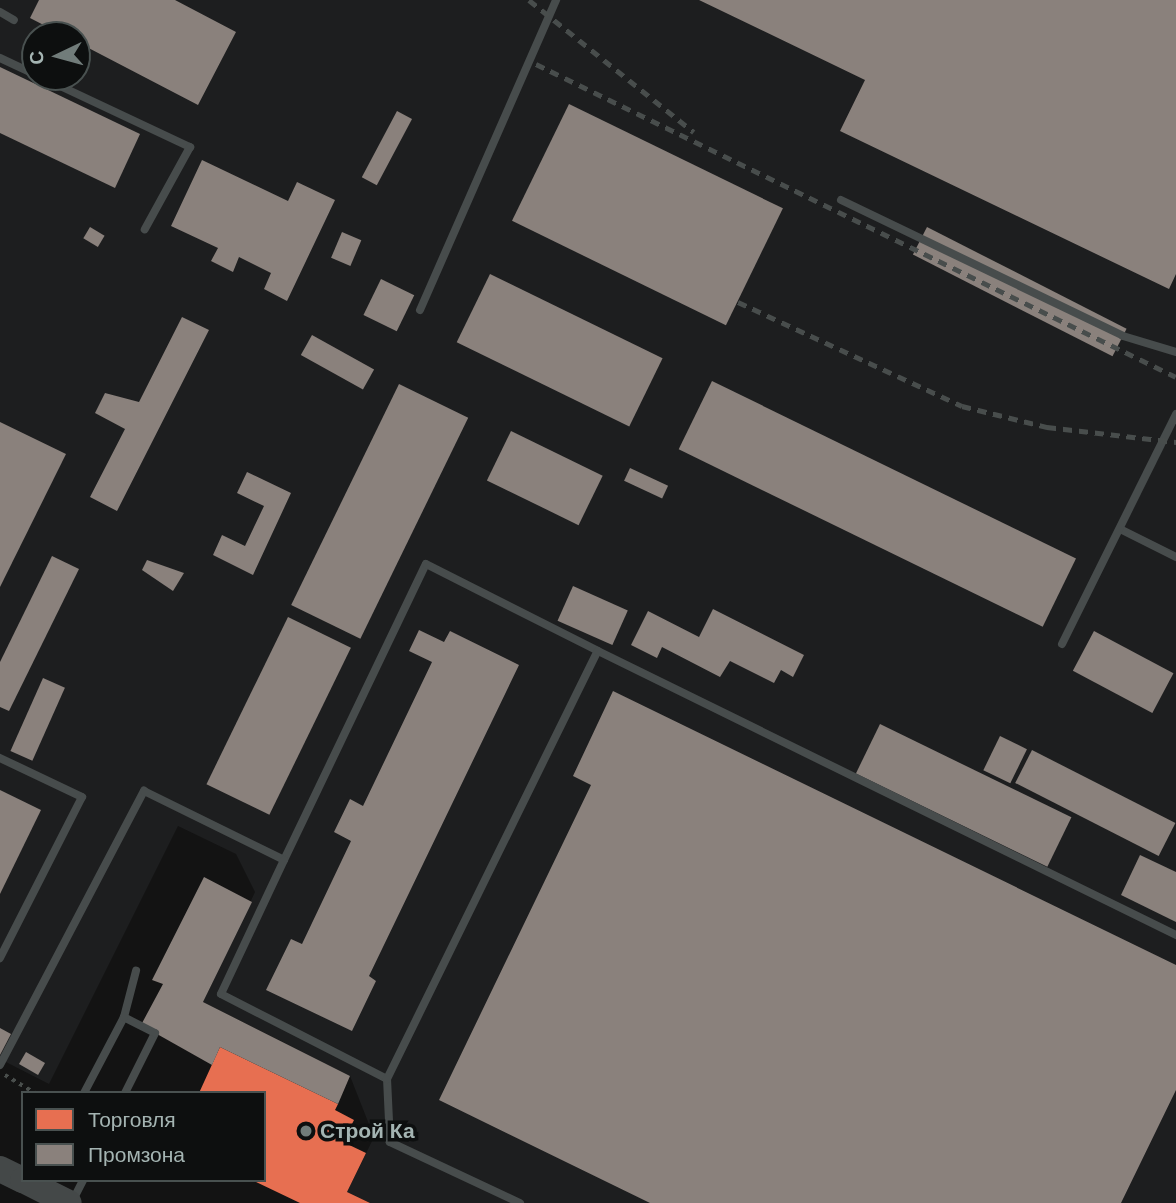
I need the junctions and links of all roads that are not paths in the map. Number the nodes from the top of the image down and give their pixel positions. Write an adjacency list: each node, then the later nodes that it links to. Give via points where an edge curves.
1 (556, 0): 9 (lane)
2 (0, 12): 3 (lane)
3 (14, 20)
4 (0, 58): 5 (lane)
5 (21, 68)
6 (71, 91): 8 (lane, via 190,147)
7 (841, 200): 10 (lane, via 1123,336)
8 (145, 229)
9 (420, 310)
10 (1176, 352)
11 (1176, 414): 12 (lane)
12 (1120, 529): 13 (lane); 14 (lane)
13 (1176, 556)
14 (1062, 644)
15 (598, 651): 17 (lane, via 426,564); 18 (lane); 23 (lane)
16 (0, 758): 19 (lane, via 82,797)
17 (284, 860): 22 (lane, via 144,791); 23 (lane, via 221,993)
18 (1176, 935)
19 (0, 958)
20 (135, 971): 21 (lane)
21 (124, 1017): 24 (lane); 25 (lane, via 155,1033)
22 (0, 1065)
23 (387, 1079): 31 (lane, via 390,1142)
24 (85, 1091)
25 (126, 1091)
26 (0, 1169): 27 (main road)
27 (21, 1178)
28 (32, 1182): 30 (main road)
29 (82, 1182): 30 (lane)
30 (70, 1203)
31 (520, 1203)

